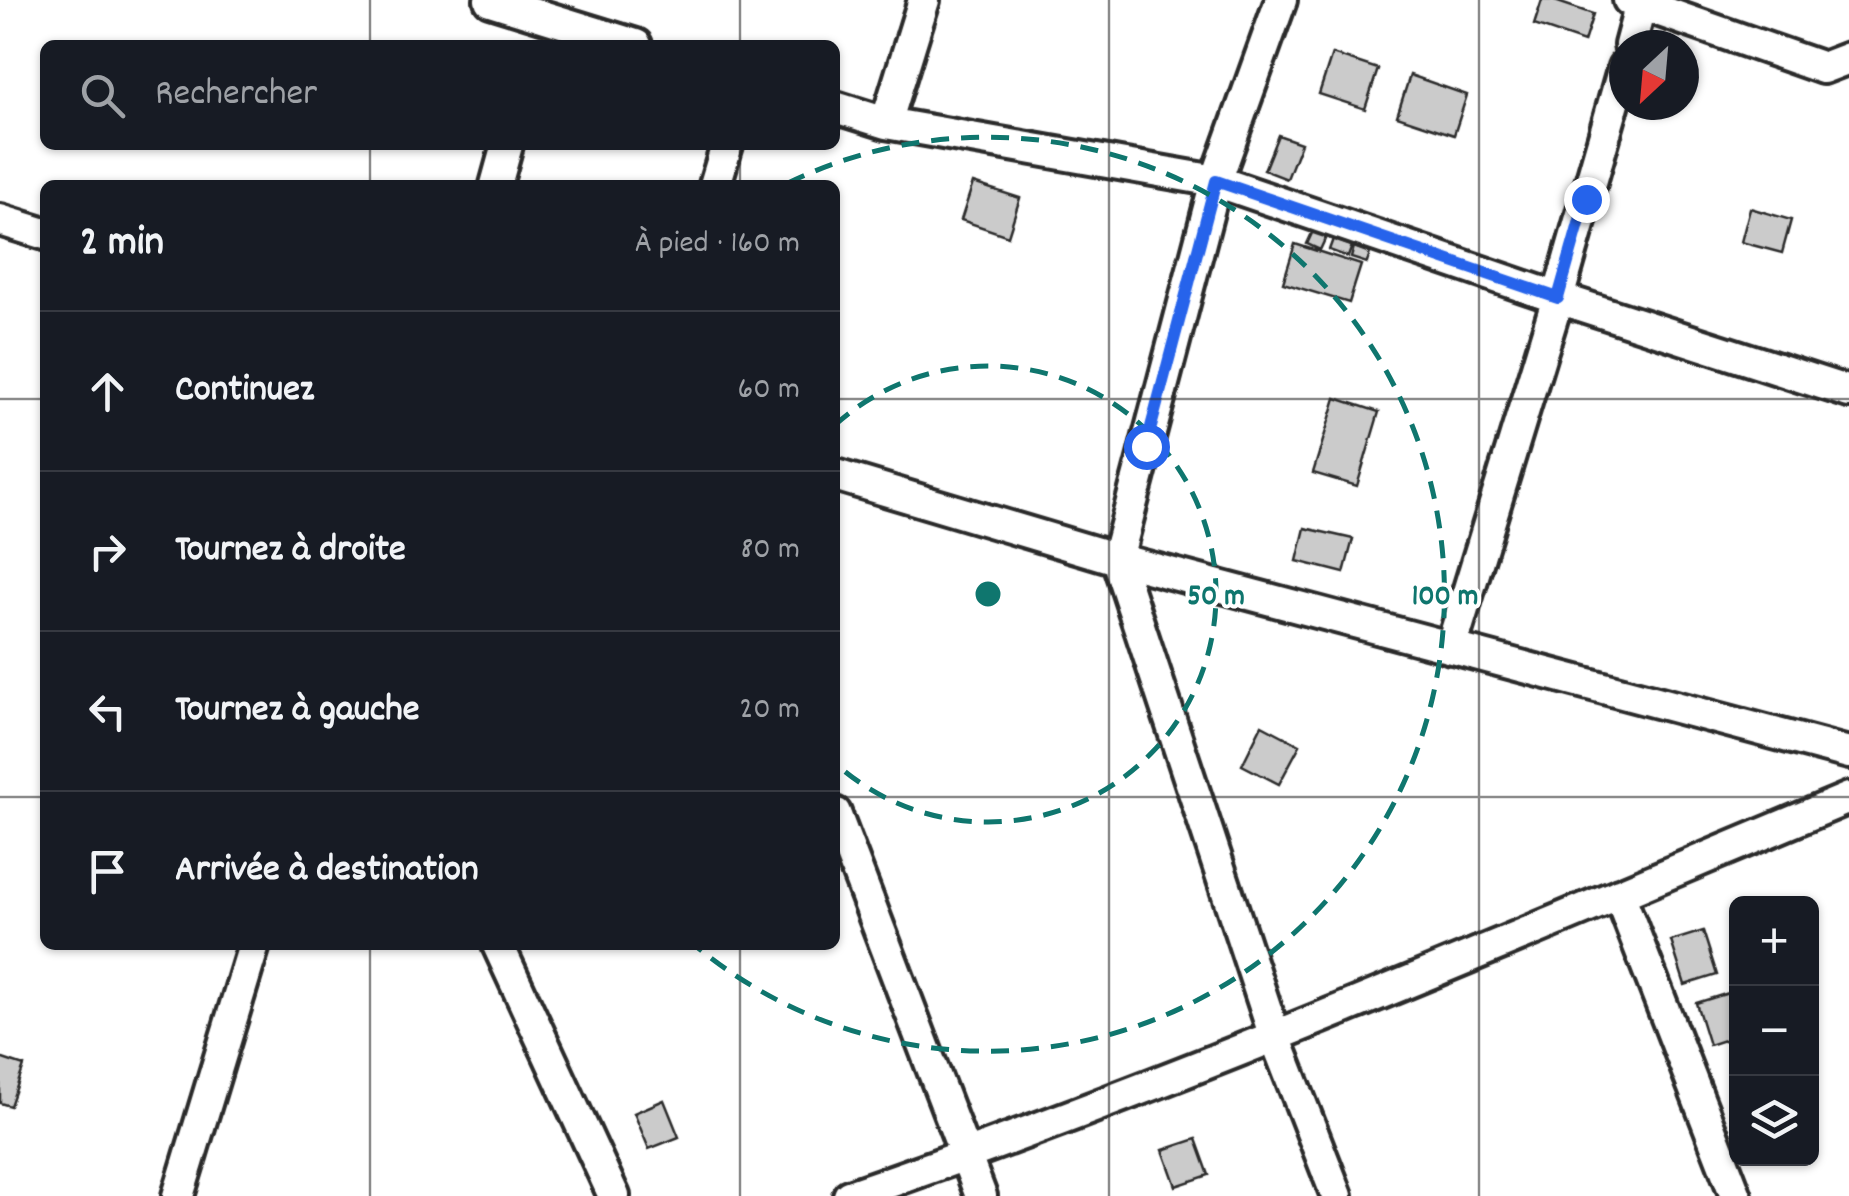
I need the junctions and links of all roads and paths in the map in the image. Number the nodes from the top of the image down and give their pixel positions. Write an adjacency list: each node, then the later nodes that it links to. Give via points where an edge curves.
1 (490, 0): 5 (street)
2 (924, 0): 11 (street)
3 (1281, 0): 16 (street)
4 (1637, 2): 6 (street); 8 (street, via 1823,68)
5 (542, 20): 7 (street)
6 (1632, 30)
7 (617, 40)
8 (1849, 58)
9 (840, 109): 11 (street)
10 (1609, 119): 19 (street)
11 (886, 123): 16 (street)
12 (506, 150): 14 (street)
13 (726, 150): 15 (street)
14 (497, 180)
15 (716, 180)
16 (1216, 181): 19 (street); 22 (street)
17 (0, 220): 18 (street)
18 (40, 232)
19 (1558, 298): 20 (street); 23 (street)
20 (1849, 392)
21 (840, 476): 22 (street)
22 (1116, 559): 23 (street); 30 (street)
23 (1451, 648): 24 (street)
24 (1849, 753)
25 (1849, 798): 27 (street)
26 (840, 825): 31 (street)
27 (1619, 894): 30 (street); 37 (street)
28 (252, 950): 32 (street)
29 (500, 950): 33 (street)
30 (1275, 1037): 31 (street); 36 (street)
31 (966, 1156): 34 (street); 35 (street)
32 (178, 1196)
33 (614, 1196)
34 (850, 1196)
35 (981, 1196)
36 (1337, 1196)
37 (1736, 1196)

